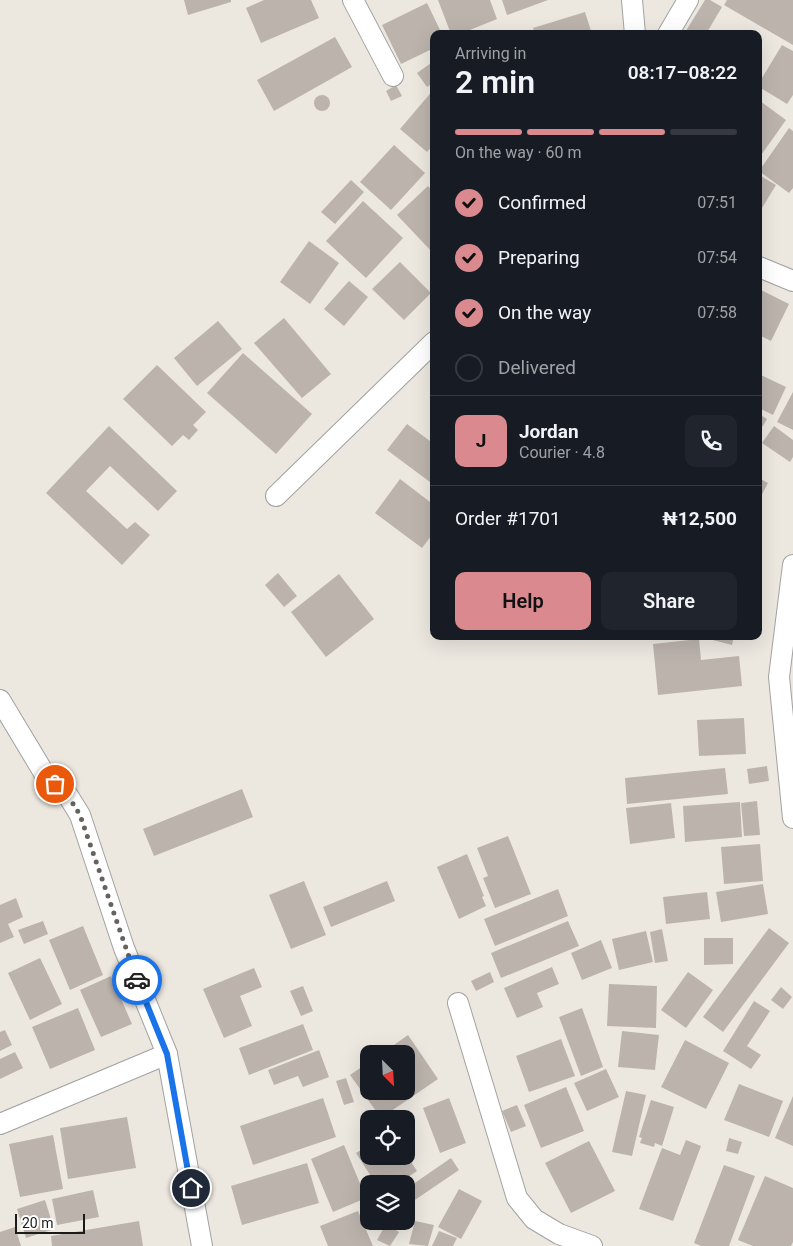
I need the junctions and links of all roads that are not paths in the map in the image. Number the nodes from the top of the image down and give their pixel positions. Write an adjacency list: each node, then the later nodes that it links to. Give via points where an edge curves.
1 (353, 0): 6 (street)
2 (632, 0): 4 (street)
3 (688, 0): 5 (street)
4 (635, 30)
5 (670, 30)
6 (393, 76)
7 (762, 267): 8 (street)
8 (793, 281)
9 (430, 346): 10 (street)
10 (276, 496)
11 (793, 566): 13 (street, via 779,677)
12 (0, 700): 15 (street, via 44,773 67,794 80,815 124,948)
13 (793, 818)
14 (458, 1003): 18 (street, via 517,1198 534,1220 559,1234)
15 (167, 1054): 16 (street); 17 (street)
16 (0, 1124)
17 (202, 1246)
18 (592, 1246)

